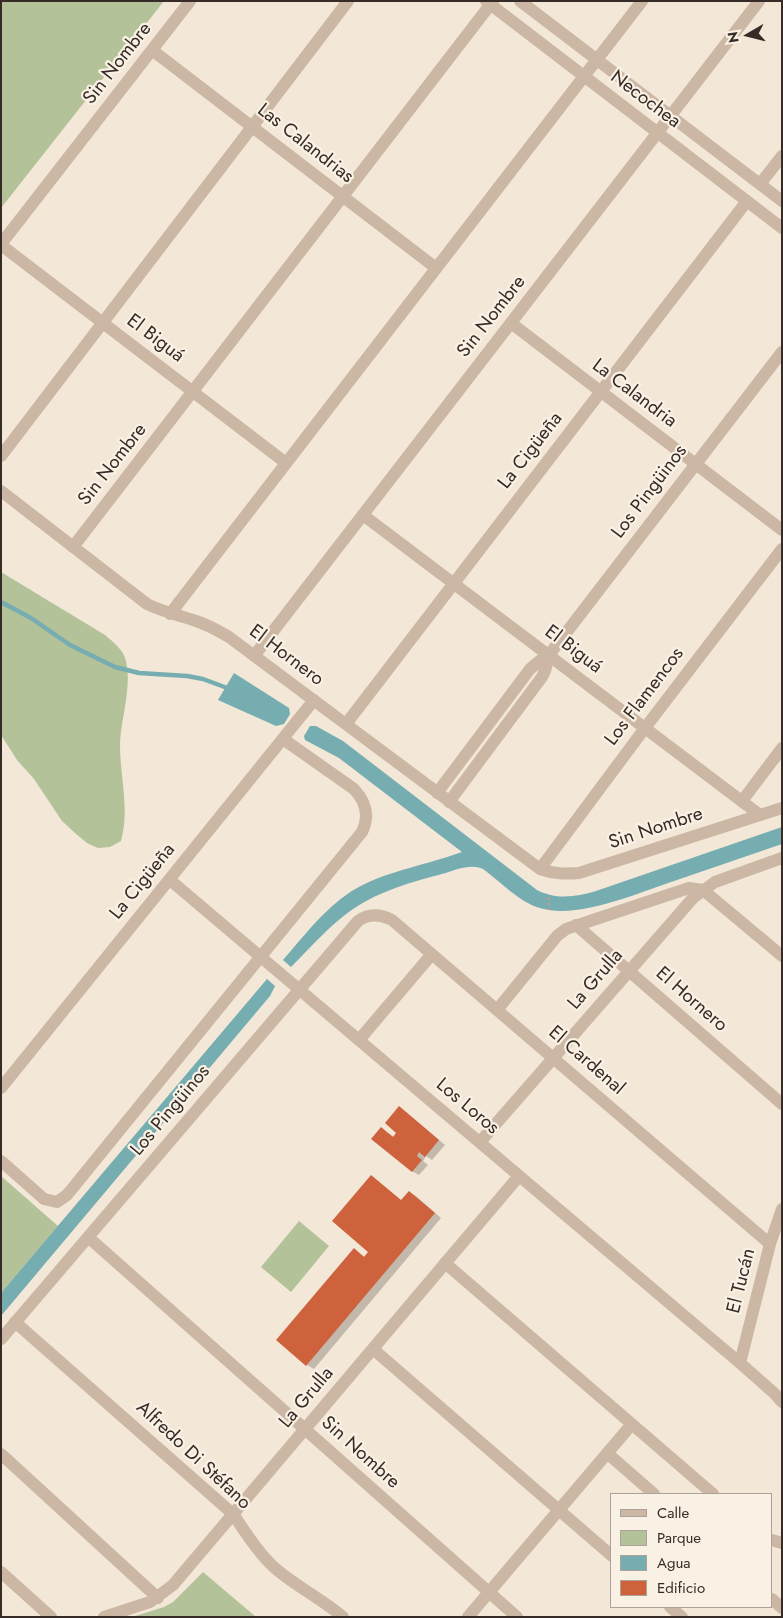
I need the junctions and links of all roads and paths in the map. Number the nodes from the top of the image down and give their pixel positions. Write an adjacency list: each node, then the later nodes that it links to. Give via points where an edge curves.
1 (190, 1): 7 (street, Sin Nombre)
2 (348, 1): 11 (street)
3 (520, 1): 8 (street, Necochea)
4 (642, 1): 8 (street)
5 (759, 1): 10 (street, Sin Nombre)
6 (490, 2): 9 (street, Necochea); 15 (street, Sin Nombre)
7 (152, 50): 11 (street, Las Calandrias); 19 (street, Sin Nombre)
8 (597, 60): 9 (street); 10 (street, Necochea)
9 (584, 76): 12 (street, Necochea); 20 (street)
10 (670, 116): 12 (street, Sin Nombre); 14 (street, Necochea)
11 (252, 127): 15 (street, Las Calandrias); 21 (street)
12 (658, 133): 16 (street, Necochea); 22 (street, Sin Nombre)
13 (782, 156): 14 (street)
14 (760, 184): 17 (street, Necochea)
15 (343, 197): 20 (street, Las Calandrias); 24 (street, Sin Nombre)
16 (747, 201): 18 (street, Necochea); 25 (street, La Cigüeña)
17 (782, 201)
18 (782, 228)
19 (1, 245): 21 (street, El Biguá)
20 (436, 268): 27 (street)
21 (103, 323): 24 (street, El Biguá); 26 (street)
22 (511, 324): 25 (street, La Calandria); 30 (street, Sin Nombre)
23 (782, 352): 28 (street, Los Pingüinos)
24 (193, 392): 27 (street, El Biguá); 32 (street, Sin Nombre)
25 (600, 392): 28 (street, La Calandria); 34 (street, La Cigüeña)
26 (1, 456)
27 (286, 463): 35 (street)
28 (695, 464): 31 (street, La Calandria); 36 (street, Los Pingüinos)
29 (1, 491): 32 (street, El Hornero)
30 (363, 515): 34 (street, El Biguá); 37 (street, Sin Nombre)
31 (782, 530)
32 (73, 547): 35 (street, El Hornero, via 147,604)
33 (782, 548): 40 (street, Los Flamencos)
34 (453, 584): 36 (street, El Biguá); 39 (street, La Cigüeña)
35 (170, 614): 37 (street, El Hornero, via 213,628)
36 (549, 655): 40 (street, El Biguá); 43 (street, Los Pingüinos, via 530,669); 45 (street, Los Pingüinos, via 542,677)
37 (254, 656): 38 (street, El Hornero)
38 (314, 700): 39 (street, El Hornero); 41 (street, La Cigüeña)
39 (346, 724): 43 (street, El Hornero)
40 (645, 728): 44 (street, El Biguá); 49 (street, Los Flamencos)
41 (283, 739): 50 (street, La Cigüeña); 58 (street, Los Pingüinos, via 354,789 364,801 367,817 362,832)
42 (782, 748): 44 (street)
43 (437, 793): 45 (street, El Hornero)
44 (742, 801): 47 (street, El Biguá)
45 (449, 802): 49 (street, El Hornero)
46 (782, 808): 47 (street, Sin Nombre)
47 (760, 815): 49 (street, Sin Nombre, via 579,873 552,873)
48 (782, 858): 51 (street)
49 (540, 869)
50 (170, 880): 58 (street, Los Loros); 64 (street, La Cigüeña)
51 (703, 890): 55 (street, via 685,889); 57 (street); 59 (street, La Grulla, via 684,906)
52 (549, 895): 53 (path)
53 (548, 910)
54 (374, 914): 56 (street, El Cardenal, via 392,920); 60 (street, Los Pingüinos, via 358,921)
55 (576, 925): 59 (street, El Hornero); 61 (street, via 557,936)
56 (432, 954): 61 (street, El Cardenal); 62 (street)
57 (782, 956)
58 (260, 957): 60 (street, Los Loros); 67 (street, Los Pingüinos, via 67,1196 57,1202 44,1199)
59 (628, 970): 63 (street, La Grulla); 65 (street, El Hornero)
60 (299, 990): 62 (street, Los Loros); 70 (street, Los Pingüinos)
61 (496, 1010): 63 (street, El Cardenal)
62 (359, 1040): 66 (street, Los Loros)
63 (553, 1058): 66 (street, La Grulla); 71 (street, El Cardenal)
64 (1, 1088)
65 (782, 1104)
66 (480, 1142): 68 (street, Los Loros)
67 (1, 1161)
68 (519, 1176): 72 (street, La Grulla); 76 (street, Los Loros)
69 (782, 1209): 71 (street, El Tucán)
70 (88, 1237): 73 (street, Los Pingüinos); 79 (street, Sin Nombre)
71 (770, 1244): 76 (street, El Tucán)
72 (445, 1263): 75 (street, La Grulla); 78 (street)
73 (15, 1322): 74 (street, Los Pingüinos); 85 (street, Alfredo Di Stéfano)
74 (1, 1339)
75 (373, 1349): 79 (street, La Grulla); 84 (street)
76 (740, 1363): 77 (street, Los Loros)
77 (782, 1402)
78 (632, 1424): 80 (street); 83 (street)
79 (305, 1429): 85 (street, La Grulla); 88 (street, Sin Nombre)
80 (608, 1453): 82 (street); 84 (street)
81 (1, 1454): 89 (street)
82 (653, 1493)
83 (712, 1493)
84 (559, 1510): 86 (street); 88 (street)
85 (233, 1514): 89 (street, La Grulla, via 173,1585); 93 (street, Alfredo Di Stéfano, via 252,1543 275,1568)
86 (610, 1554)
87 (1, 1572): 91 (street)
88 (489, 1592): 94 (street); 95 (street, Sin Nombre)
89 (158, 1598): 92 (street, La Grulla)
90 (671, 1608): 96 (street)
91 (51, 1617)
92 (104, 1617)
93 (343, 1617)
94 (468, 1617)
95 (517, 1617)
96 (682, 1617)

